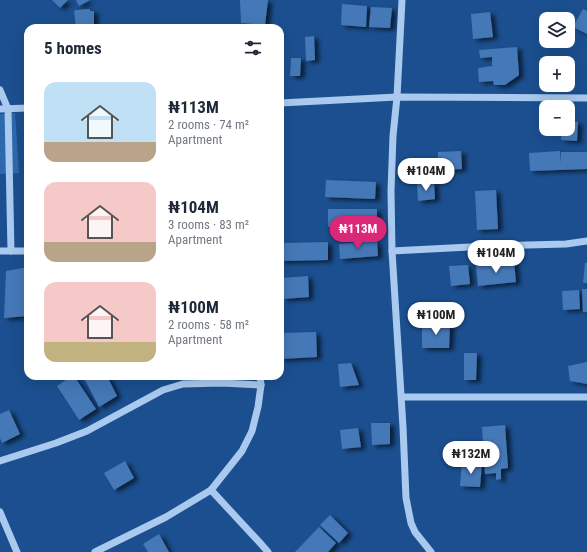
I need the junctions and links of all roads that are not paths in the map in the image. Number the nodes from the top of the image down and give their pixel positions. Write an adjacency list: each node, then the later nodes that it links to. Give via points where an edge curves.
1 (402, 0): 3 (street)
2 (0, 90): 7 (street)
3 (397, 97): 4 (street); 5 (street); 12 (street, via 393,144)
4 (587, 98)
5 (284, 103)
6 (24, 108): 7 (street)
7 (4, 109): 10 (street)
8 (587, 241): 12 (street)
9 (0, 251): 10 (street)
10 (10, 251): 11 (street)
11 (24, 251)
12 (392, 251): 15 (street)
13 (260, 380): 14 (street)
14 (261, 385): 17 (street, via 183,384 163,390 87,431); 18 (street, via 252,431 242,451)
15 (402, 397): 16 (street); 23 (street, via 407,509 415,532)
16 (587, 397)
17 (0, 461)
18 (211, 490): 21 (street, via 166,517); 22 (street)
19 (0, 512): 20 (street)
20 (17, 552)
21 (95, 552)
22 (268, 552)
23 (431, 552)

